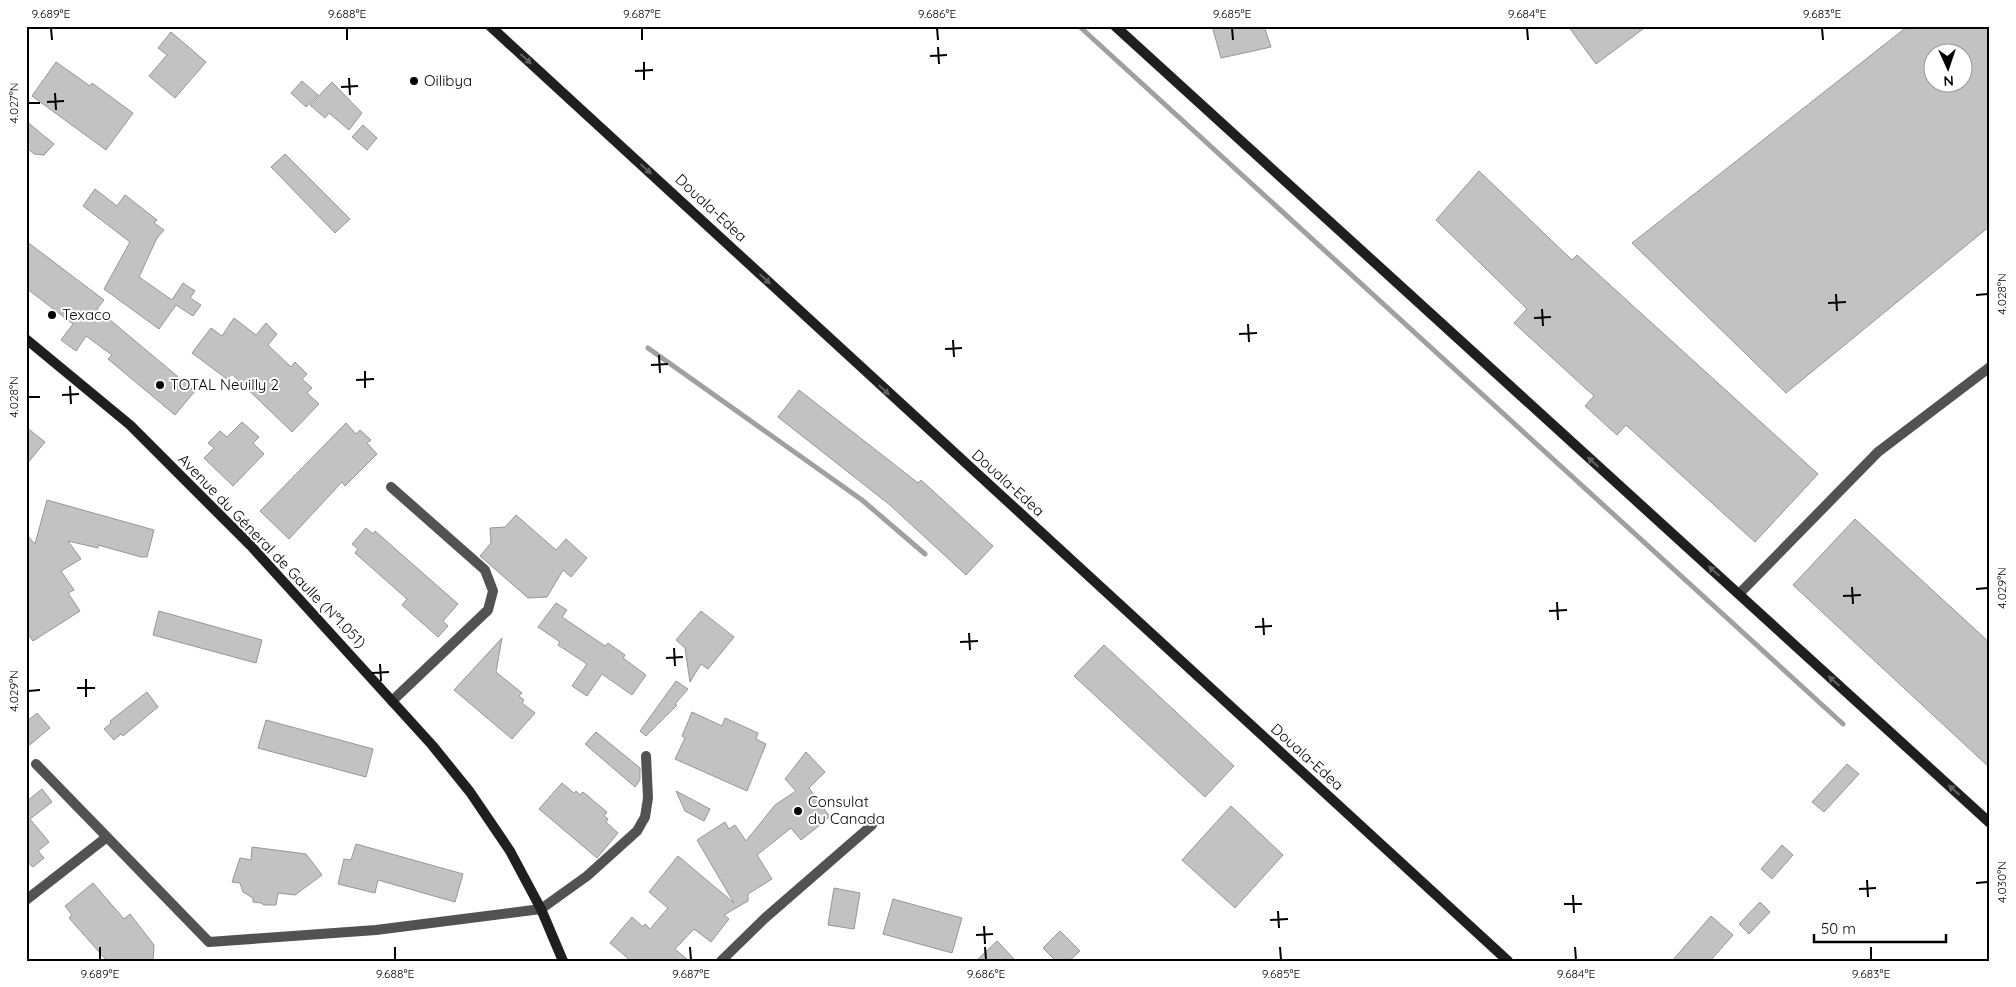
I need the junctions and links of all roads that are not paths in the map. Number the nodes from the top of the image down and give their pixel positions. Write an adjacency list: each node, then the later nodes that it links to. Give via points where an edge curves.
1 (490, 26): 17 (main road, Douala-Edea, one-way to 17)
2 (1115, 26): 6 (main road, one-way to 2)
3 (26, 339): 7 (main road, Avenue du Géneral de Gaulle (N°1.051), via 130,425 251,546)
4 (1990, 367): 6 (street, via 1878,452)
5 (391, 487): 7 (street, via 485,570 493,592 488,610)
6 (1739, 594): 10 (main road, one-way to 6)
7 (392, 701): 14 (main road, Avenue du Géneral de Gaulle (N°1.051), via 470,792 510,851)
8 (646, 756): 14 (street, via 648,798 645,817 637,831 587,876)
9 (36, 764): 12 (street)
10 (1990, 823)
11 (872, 825): 16 (street)
12 (107, 837): 13 (street); 14 (street, via 209,942 376,930)
13 (26, 900)
14 (541, 909): 15 (main road, Avenue du Géneral de Gaulle (N°1.051))
15 (563, 961)
16 (721, 961)
17 (1508, 961)

